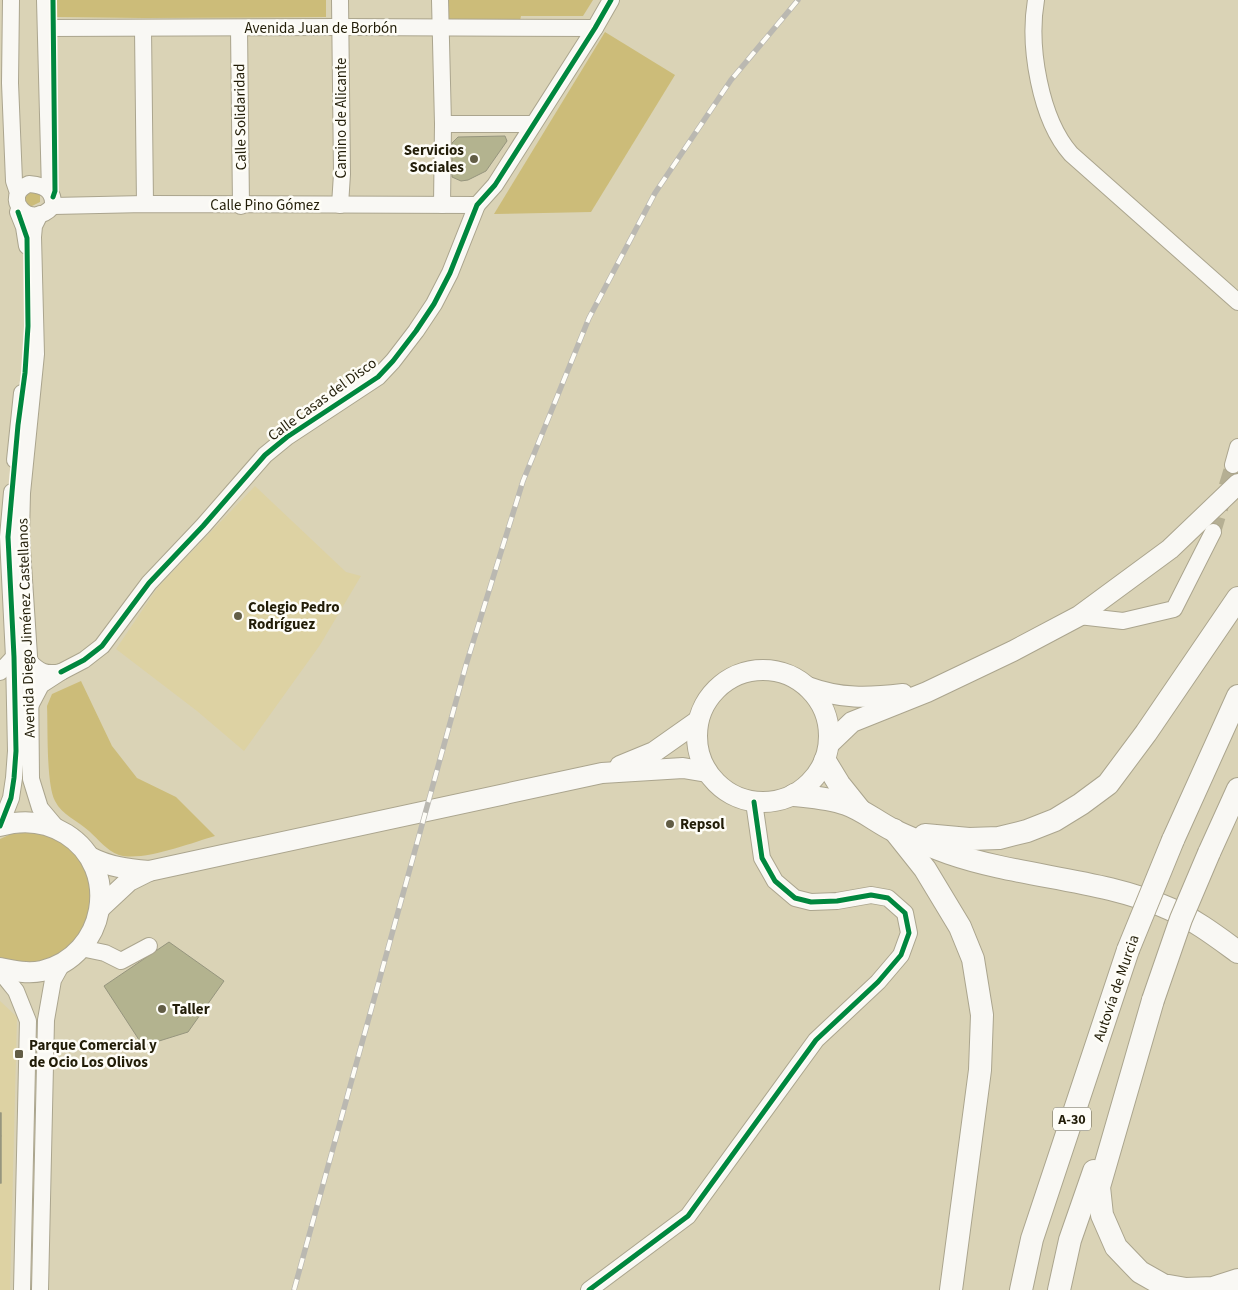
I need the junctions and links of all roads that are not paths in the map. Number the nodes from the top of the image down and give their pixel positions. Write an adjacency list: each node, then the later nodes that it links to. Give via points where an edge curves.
1 (11, 0): 13 (street, Avenida Diego Jiménez Castellanos)
2 (46, 0): 9 (street, Avenida Diego Jiménez Castellanos)
3 (340, 0): 7 (street, Camino de Alicante)
4 (440, 0): 8 (street)
5 (611, 0): 11 (street, Calle Casas del Disco)
6 (1036, 0): 23 (street, via 1036,61 1048,116 1061,143)
7 (340, 27): 8 (street, Avenida Juan de Borbón); 10 (street, Avenida Juan de Borbón); 19 (street, Camino de Alicante)
8 (440, 27): 11 (street, Avenida Juan de Borbón); 14 (street)
9 (47, 28): 12 (street, Avenida Juan de Borbón); 17 (street, Avenida Diego Jiménez Castellanos)
10 (239, 28): 12 (street, Avenida Juan de Borbón); 22 (street, Calle Solidaridad)
11 (595, 28): 15 (street, Calle Casas del Disco)
12 (143, 29): 18 (street)
13 (5, 82): 16 (street, Avenida Diego Jiménez Castellanos, via 14,181)
14 (443, 124): 15 (street); 20 (street)
15 (533, 124): 21 (street, Calle Casas del Disco, via 495,185)
16 (11, 202): 17 (street, via 32,215); 17 (street, via 29,184 37,184); 30 (street, Avenida Diego Jiménez Castellanos, via 27,238 28,326 8,537)
17 (48, 203): 18 (street, Calle Pino Gómez); 30 (street, Avenida Diego Jiménez Castellanos, via 34,226 33,237 36,354 22,493)
18 (144, 204): 22 (street, Calle Pino Gómez)
19 (340, 205): 20 (street, Calle Pino Gómez); 22 (street, Calle Pino Gómez)
20 (442, 205): 21 (street, Calle Pino Gómez)
21 (478, 205): 32 (street, Calle Casas del Disco, via 434,304 393,361 378,377 287,437 266,455 149,583 102,646)
22 (241, 206)
23 (1238, 302)
24 (1238, 447): 25 (street)
25 (1233, 465)
26 (1238, 484): 29 (main road, via 1170,549)
27 (1212, 532): 29 (street, via 1174,610 1123,621)
28 (1238, 598): 49 (highway, via 1108,784 1081,804 1055,820 999,838 945,838)
29 (1079, 616): 34 (main road)
30 (22, 659): 31 (street); 32 (street, via 43,673); 37 (street, Avenida Diego Jiménez Castellanos); 38 (street, Avenida Diego Jiménez Castellanos)
31 (0, 672)
32 (61, 672): 37 (street, Calle Casas del Disco, via 41,685)
33 (808, 687): 34 (main road, via 848,697); 39 (main road, via 791,676 772,670 753,670 734,676 718,687); 40 (main road, via 821,703 828,723)
34 (927, 692): 40 (main road, via 852,722)
35 (1238, 696): 66 (highway, Autovía de Murcia / A-30, bridge, via 1128,950 1032,1239)
36 (0, 699): 38 (street)
37 (31, 704): 48 (street, Avenida Diego Jiménez Castellanos, via 31,779 40,808)
38 (14, 714): 47 (street, Avenida Diego Jiménez Castellanos, via 14,778)
39 (698, 721): 41 (main road, via 696,739 699,756); 42 (main road, via 654,752)
40 (827, 752): 44 (main road, via 817,774); 46 (highway, via 839,784)
41 (707, 772): 42 (main road, via 683,768); 45 (main road, via 719,787 735,797)
42 (602, 773): 51 (main road)
43 (1238, 790): 60 (highway, A-30, bridge, via 1181,919)
44 (794, 795): 45 (main road, via 774,802); 46 (highway, via 829,799)
45 (754, 802): 64 (street, via 762,858 775,881 795,898 811,902 871,895 888,898 905,912 910,932 901,955 878,982 816,1040 688,1216)
46 (860, 810): 49 (highway)
47 (0, 826): 48 (main road, via 28,821)
48 (56, 828): 50 (main road, via 75,840)
49 (894, 830): 56 (highway, via 923,844 973,860 1120,891 1162,906 1203,927); 65 (highway, via 925,869 960,927 973,960 982,1015 980,1070)
50 (90, 857): 51 (main road, via 123,869); 52 (main road, via 99,882)
51 (149, 871): 52 (main road, via 130,881)
52 (100, 908): 53 (main road)
53 (93, 929): 55 (main road); 57 (street, via 97,945)
54 (149, 946): 57 (street, via 121,960)
55 (81, 948): 57 (street); 58 (main road)
56 (1238, 952)
57 (105, 953)
58 (63, 962): 59 (main road, via 42,971); 63 (street, via 53,980 46,1020)
59 (0, 969): 62 (street, via 16,991 28,1021)
60 (1153, 1000): 61 (highway, via 1099,1187 1102,1215 1116,1247 1140,1272 1163,1285 1186,1289 1213,1288); 67 (highway, A-30, via 1070,1240)
61 (1238, 1280)
62 (22, 1290)
63 (40, 1290)
64 (589, 1290)
65 (951, 1290)
66 (1021, 1290)
67 (1060, 1290)

